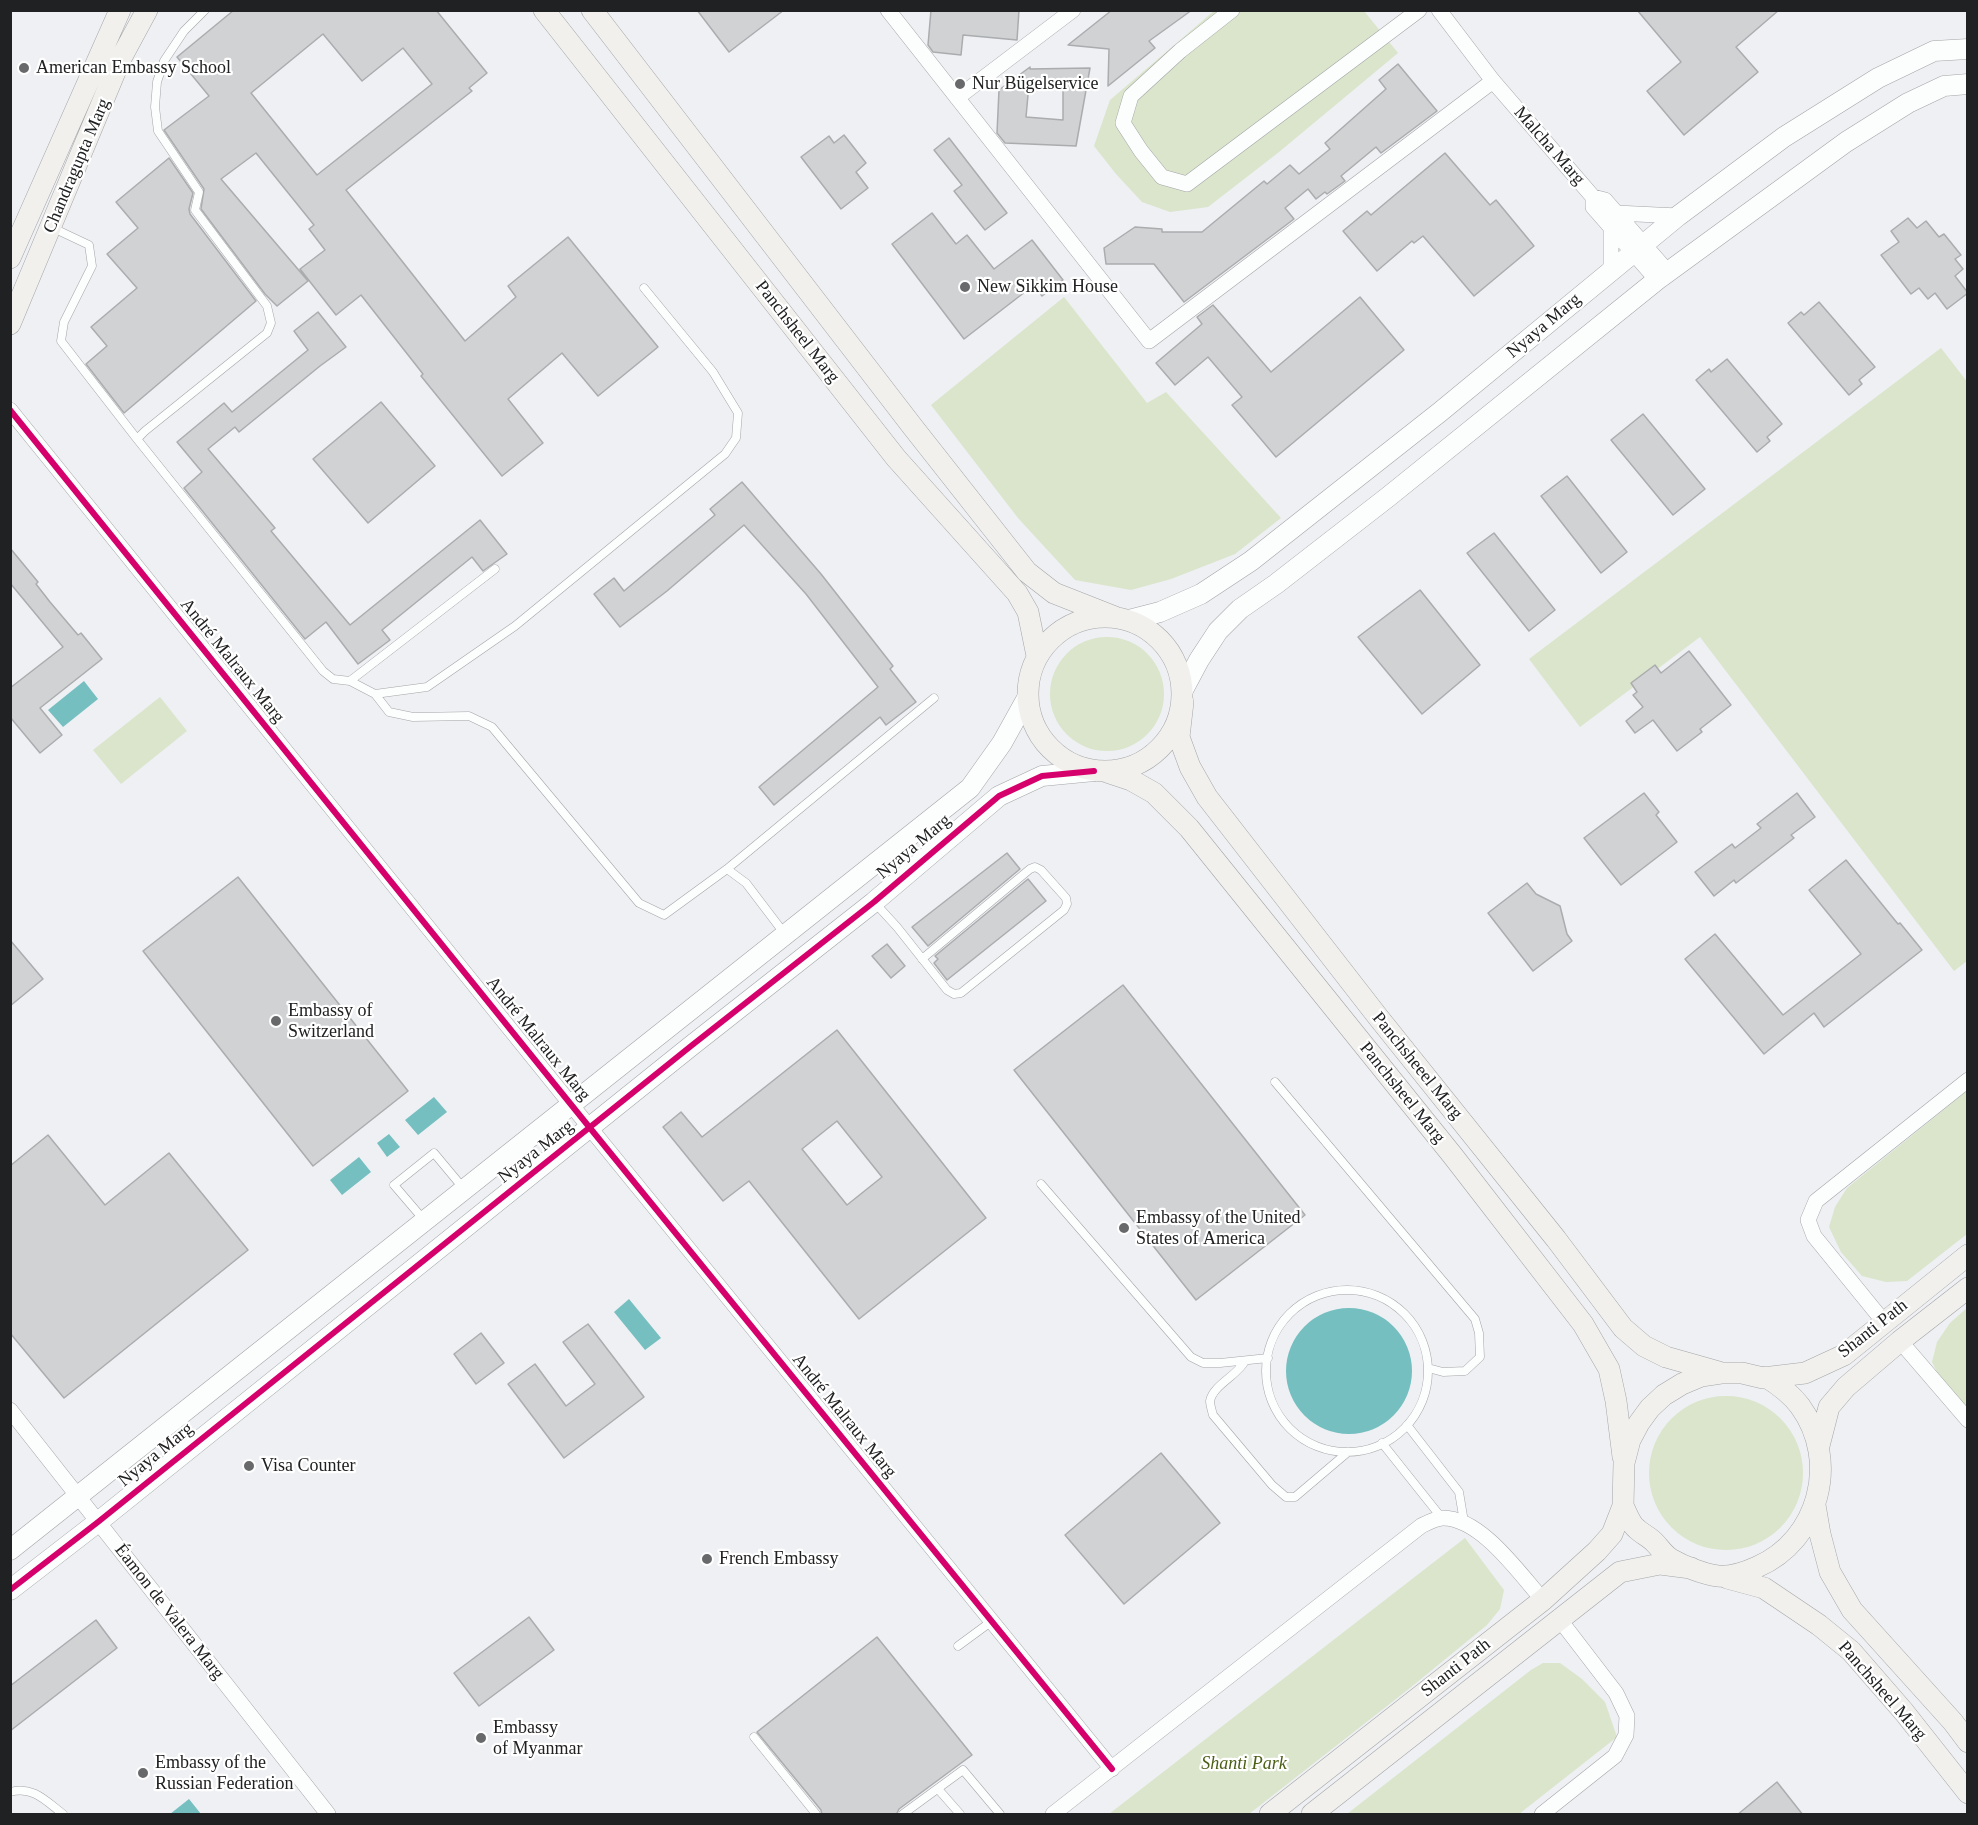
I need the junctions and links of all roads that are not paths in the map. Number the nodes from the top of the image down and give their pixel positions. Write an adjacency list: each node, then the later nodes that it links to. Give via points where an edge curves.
1 (120, 10): 19 (main road, Chandragupta Marg)
2 (147, 10): 17 (main road, Chandragupta Marg, via 120,60)
3 (205, 10): 25 (lane, via 184,31 164,61 156,90 158,131 199,192 195,210 267,306 271,323 267,333)
4 (544, 10): 28 (main road, Panchsheel Marg, via 896,458 1017,593 1028,612)
5 (888, 10): 14 (street)
6 (1073, 10): 14 (street)
7 (1232, 10): 8 (street, via 1131,96 1123,123 1162,177 1187,184)
8 (1419, 10)
9 (1439, 10): 12 (street, Malcha Marg)
10 (595, 12): 27 (main road, Panchsheel Marg, via 1027,572 1054,593)
11 (1968, 49): 15 (street, Nyaya Marg, via 1934,51 1878,78 1784,137)
12 (1493, 81): 14 (street, via 1149,340); 16 (street, Malcha Marg, via 1593,197 1593,207)
13 (1968, 84): 21 (street, Nyaya Marg, via 1944,86 1908,103 1846,142)
14 (957, 98)
15 (1678, 216): 16 (street); 18 (street, Nyaya Marg)
16 (1613, 220): 18 (street, Malcha Marg); 20 (street)
17 (52, 227): 23 (main road, Chandragupta Marg); 25 (lane, via 88,245 92,266 64,322 61,341)
18 (1639, 248): 20 (street, Nyaya Marg); 21 (street, Malcha Marg)
19 (10, 258)
20 (1611, 270): 27 (street, Nyaya Marg, via 1251,561 1201,594 1160,612)
21 (1662, 276): 31 (street, Nyaya Marg, via 1388,497 1245,604 1218,631)
22 (644, 288): 30 (lane, via 713,372 738,412 736,438 724,454 505,632 427,687)
23 (10, 324)
24 (10, 410): 41 (street, André Malraux Marg)
25 (137, 439): 29 (lane, via 323,671 333,679)
26 (495, 569): 29 (lane)
27 (1122, 619): 28 (main road, via 1084,619 1057,633); 31 (main road, via 1149,631 1167,647 1178,667)
28 (1037, 656): 33 (main road, via 1029,676)
29 (350, 681): 30 (lane)
30 (375, 694): 35 (lane, via 389,712 413,717 469,716 492,727 639,903 664,915)
31 (1183, 696): 34 (main road, via 1177,723 1166,743 1129,768); 53 (main road, Panchsheeel Marg, via 1179,737 1207,797 1623,1328 1644,1346 1666,1357)
32 (934, 698): 35 (lane)
33 (1027, 698): 34 (main road, via 1033,724 1047,746 1069,763); 37 (street, Nyaya Marg, via 970,788)
34 (1101, 772): 36 (street, Nyaya Marg, via 1042,776 999,796); 61 (main road, Panchsheel Marg, via 1131,780 1154,793 1190,828 1583,1324 1609,1369)
35 (727, 869): 37 (lane, via 746,883)
36 (874, 902): 38 (lane); 42 (street, Nyaya Marg)
37 (785, 935): 41 (street, Nyaya Marg)
38 (922, 959): 38 (lane, via 947,990 961,993 1065,910 1066,898 1041,870 1030,869)
39 (1968, 1080): 48 (street, via 1816,1202 1809,1220 1814,1236)
40 (1275, 1082): 52 (lane, via 1475,1319 1480,1357 1465,1371)
41 (572, 1105): 42 (street, André Malraux Marg); 44 (street, Nyaya Marg)
42 (590, 1128): 66 (street, Nyaya Marg); 74 (street, André Malraux Marg)
43 (1041, 1184): 51 (lane, via 1191,1357 1203,1363)
44 (464, 1190): 45 (street, Nyaya Marg); 45 (lane, via 434,1153 394,1185)
45 (425, 1221): 62 (street, Nyaya Marg)
46 (1968, 1255): 48 (main road, Shanti Path)
47 (1968, 1288): 49 (main road, Shanti Path)
48 (1884, 1322): 54 (main road, Shanti Path, via 1844,1355 1805,1373)
49 (1900, 1341): 56 (street); 59 (main road, Shanti Path, via 1846,1387 1829,1407)
50 (1268, 1358): 51 (lane); 52 (lane, via 1272,1339 1287,1316 1309,1299 1335,1290 1363,1292 1389,1302 1410,1320 1423,1342); 60 (lane, via 1269,1394 1281,1419 1307,1441)
51 (1245, 1360): 60 (lane, via 1215,1390 1210,1402 1213,1415 1272,1485 1286,1497 1295,1497)
52 (1428, 1368): 57 (lane, via 1425,1393)
53 (1721, 1373): 54 (main road); 61 (main road, via 1701,1376 1664,1395 1639,1423)
54 (1766, 1377): 59 (main road, via 1785,1389 1800,1406)
55 (10, 1410): 62 (street, Éamon de Valera Marg)
56 (1968, 1420)
57 (1407, 1425): 58 (lane); 67 (lane, via 1459,1492)
58 (1382, 1443): 60 (lane); 65 (lane)
59 (1819, 1446): 63 (main road, via 1822,1470)
60 (1348, 1452)
61 (1624, 1463): 64 (main road)
62 (78, 1497): 66 (street, Éamon de Valera Marg); 68 (street, Nyaya Marg)
63 (1815, 1504): 70 (main road, via 1798,1537 1780,1554 1750,1571); 77 (main road, Panchsheel Marg, via 1830,1572 1852,1610)
64 (1623, 1506): 69 (main road, via 1634,1528 1653,1540 1669,1558); 72 (main road, Shanti Path, via 1612,1534)
65 (1441, 1517): 67 (street); 78 (street, via 1421,1526)
66 (98, 1522): 71 (street, Nyaya Marg); 83 (street, Éamon de Valera Marg)
67 (1464, 1522): 72 (street, via 1491,1543)
68 (10, 1550)
69 (1691, 1568): 70 (main road); 73 (main road, Shanti Path, via 1660,1564 1620,1572)
70 (1718, 1576): 81 (main road, Panchsheel Marg, via 1764,1588 1851,1651)
71 (10, 1590)
72 (1543, 1600): 89 (main road, Shanti Path)
73 (1560, 1620): 90 (main road, Shanti Path); 91 (street, via 1616,1693 1627,1716 1626,1735 1615,1756)
74 (992, 1621): 75 (lane); 78 (street, André Malraux Marg)
75 (958, 1646)
76 (754, 1737): 84 (lane)
77 (1968, 1742)
78 (1112, 1768): 88 (street)
79 (938, 1789): 85 (lane); 86 (lane); 87 (lane, via 963,1770)
80 (10, 1792): 82 (lane, via 20,1789 36,1793)
81 (1968, 1793)
82 (63, 1815)
83 (328, 1815)
84 (816, 1815)
85 (903, 1815)
86 (960, 1815)
87 (1000, 1815)
88 (1053, 1815)
89 (1270, 1815)
90 (1312, 1815)
91 (1542, 1815)

